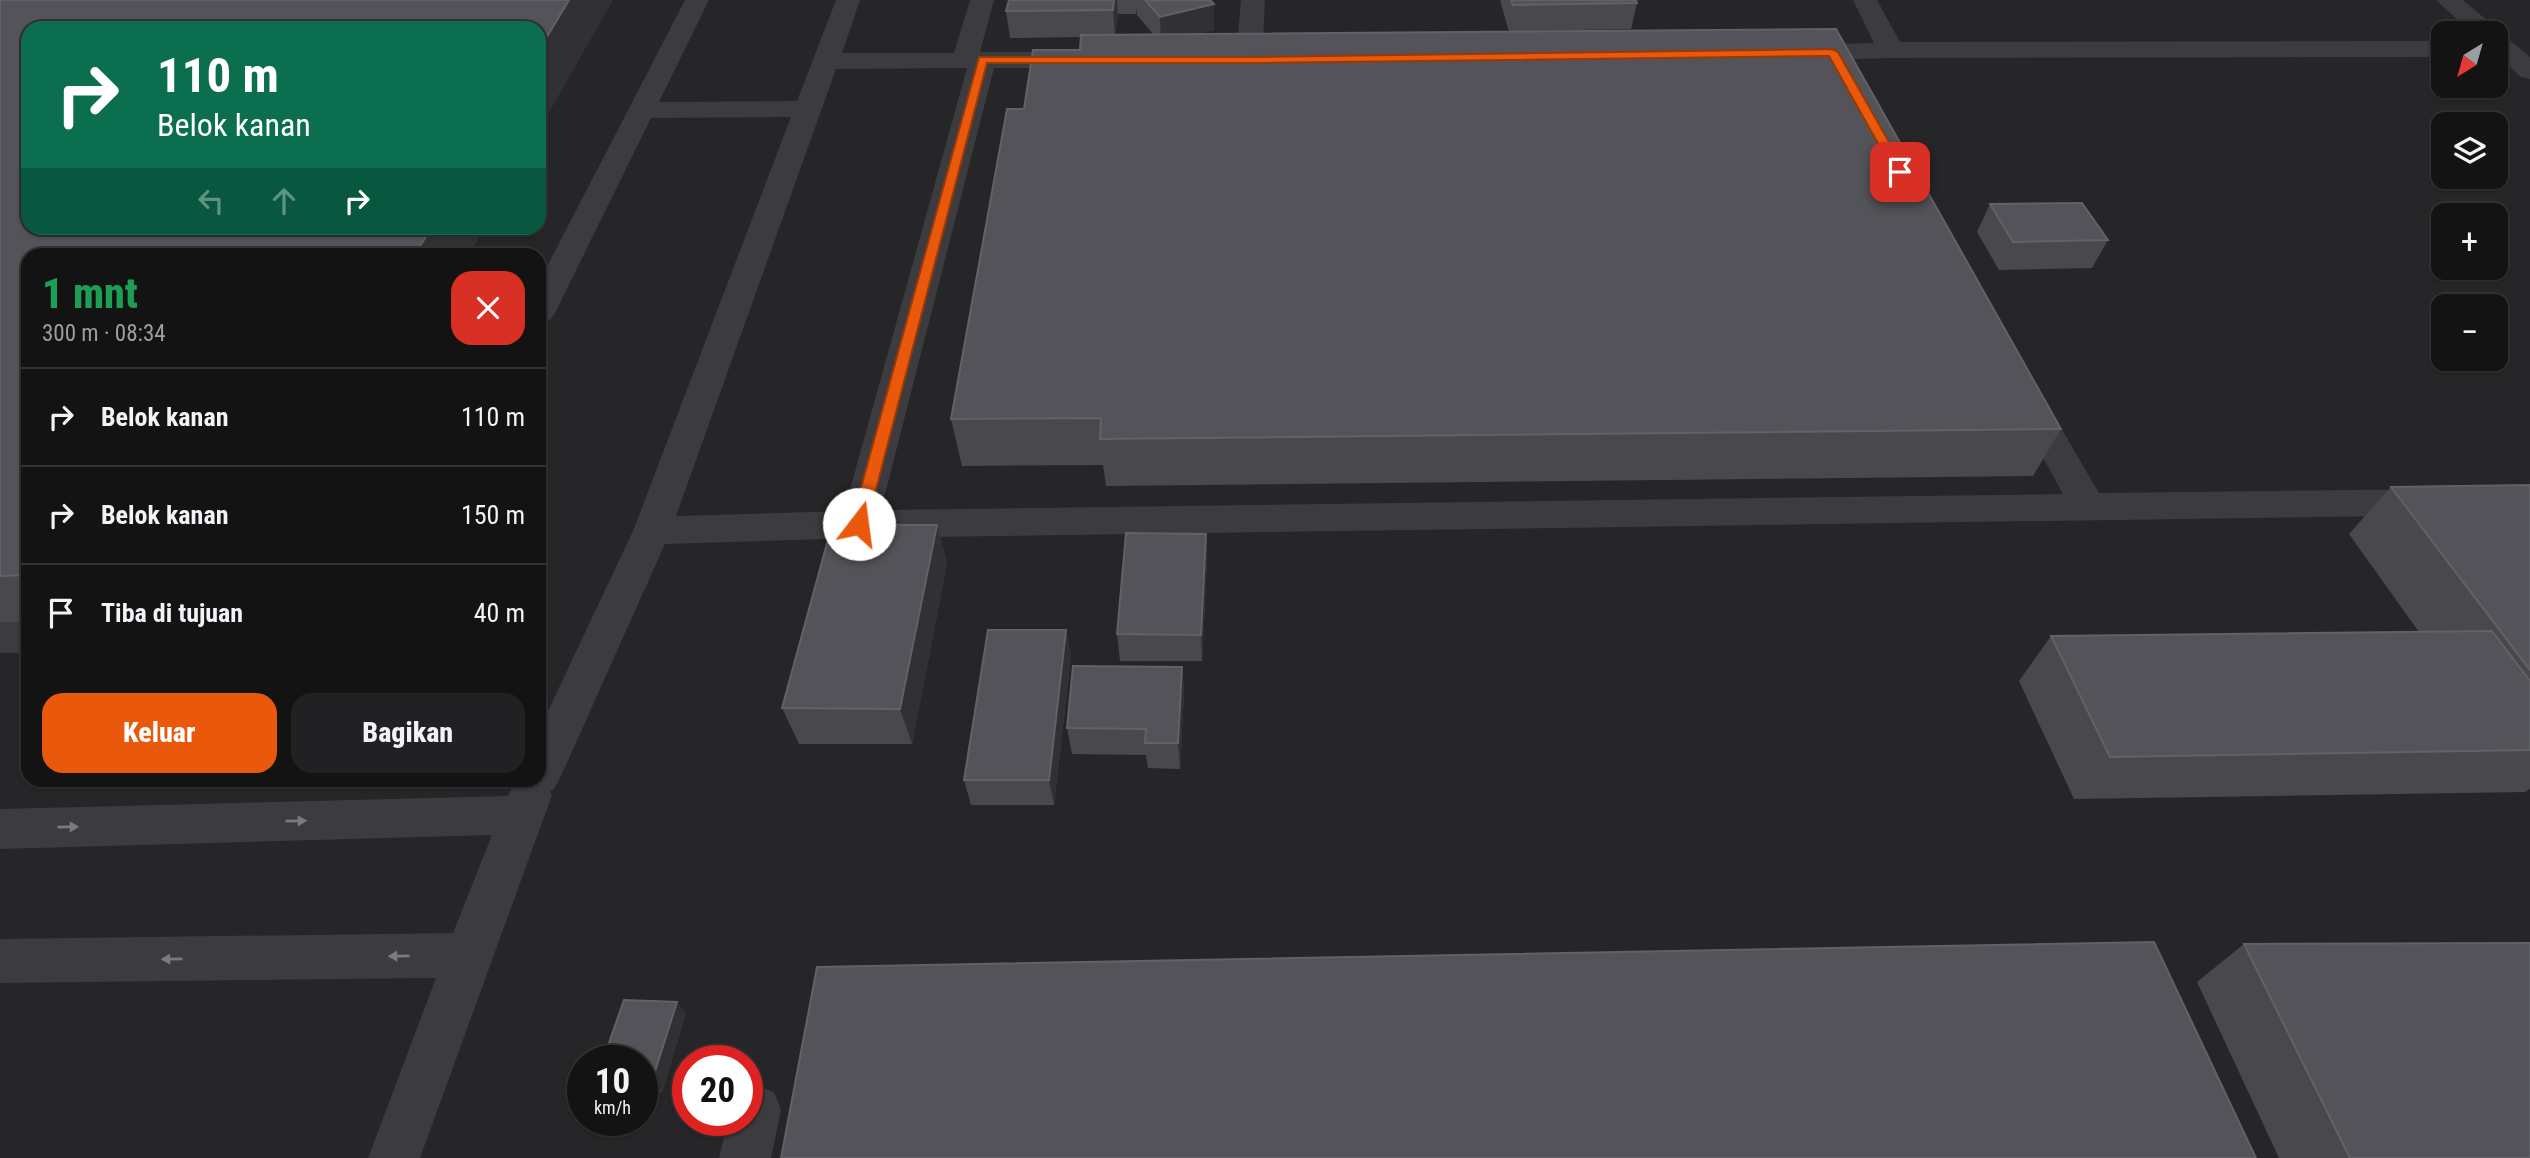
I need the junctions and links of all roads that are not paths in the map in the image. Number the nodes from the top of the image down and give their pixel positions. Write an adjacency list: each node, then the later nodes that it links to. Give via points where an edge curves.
1 (697, 0): 19 (street)
2 (848, 0): 17 (street)
3 (982, 0): 12 (street)
4 (1253, 0): 15 (street)
5 (1865, 0): 9 (street)
6 (2448, 0): 7 (street)
7 (2471, 21)
8 (2431, 49): 9 (street)
9 (1891, 50): 10 (street, via 1839,64)
10 (1777, 53)
11 (2508, 53): 18 (street)
12 (974, 60): 13 (street); 17 (street); 25 (street)
13 (1102, 60)
14 (1222, 60): 15 (street)
15 (1249, 60): 16 (street)
16 (1277, 60)
17 (827, 61): 20 (street)
18 (2530, 71)
19 (640, 110): 20 (street); 21 (street)
20 (806, 110): 26 (street)
21 (546, 299)
22 (2014, 374): 24 (street)
23 (2530, 502): 24 (street)
24 (2088, 506): 25 (street)
25 (859, 524): 26 (street)
26 (652, 531): 29 (street)
27 (21, 637): 28 (street)
28 (0, 638)
29 (546, 763)
30 (533, 791): 31 (street, one-way to 30); 32 (street)
31 (0, 829)
32 (467, 955): 33 (street, one-way to 33); 35 (street)
33 (0, 961)
34 (750, 1136): 36 (street)
35 (394, 1158)
36 (745, 1158)

